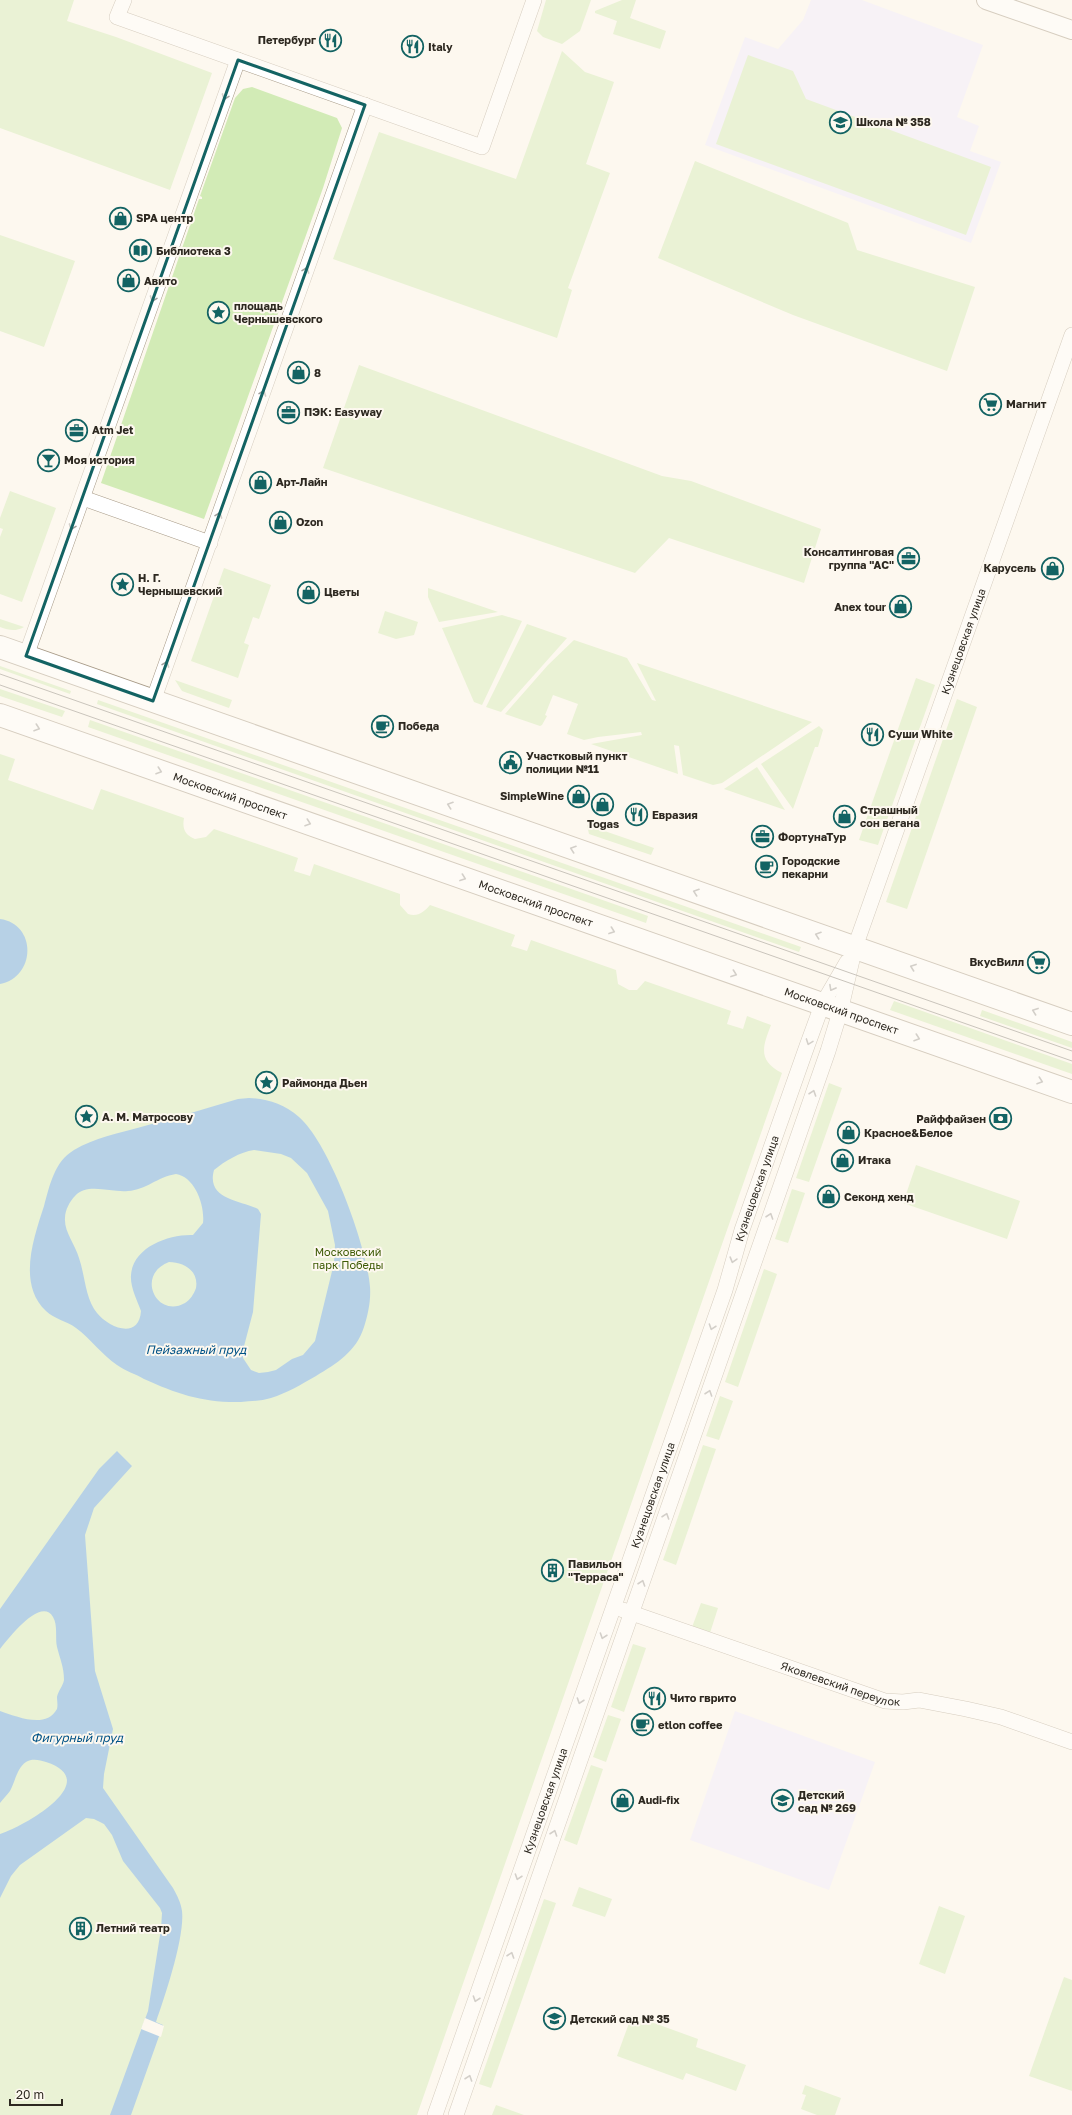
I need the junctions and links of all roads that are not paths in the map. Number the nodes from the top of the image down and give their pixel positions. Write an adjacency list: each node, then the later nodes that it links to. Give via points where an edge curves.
1 (124, 0): 5 (street, via 117,17)
2 (534, 0): 6 (street, via 482,147)
3 (986, 0): 4 (street)
4 (1072, 30)
5 (238, 60): 6 (street); 8 (street, one-way to 8)
6 (365, 105): 9 (street, one-way to 6)
7 (1072, 336): 14 (street, Кузнецовская улица)
8 (83, 498): 9 (street); 11 (street, one-way to 11)
9 (210, 543): 12 (street, one-way to 9)
10 (0, 647): 11 (main road)
11 (26, 656): 12 (main road)
12 (153, 701): 14 (main road, one-way to 12)
13 (0, 715): 15 (main road, Московский проспект, one-way to 15)
14 (855, 947): 15 (street, Кузнецовская улица); 16 (main road, one-way to 14)
15 (831, 1009): 17 (main road, Московский проспект, one-way to 17); 18 (street, Кузнецовская улица, one-way to 18, via 742,1230 725,1290); 19 (street, Кузнецовская улица, one-way to 15)
16 (1072, 1024)
17 (1072, 1092)
18 (613, 1607): 19 (street, Яковлевский переулок); 21 (street, Кузнецовская улица, one-way to 21)
19 (632, 1613): 20 (street, Яковлевский переулок, via 885,1701 919,1700 966,1709 1000,1717); 22 (street, Кузнецовская улица, one-way to 19)
20 (1072, 1742)
21 (435, 2115)
22 (456, 2115)

